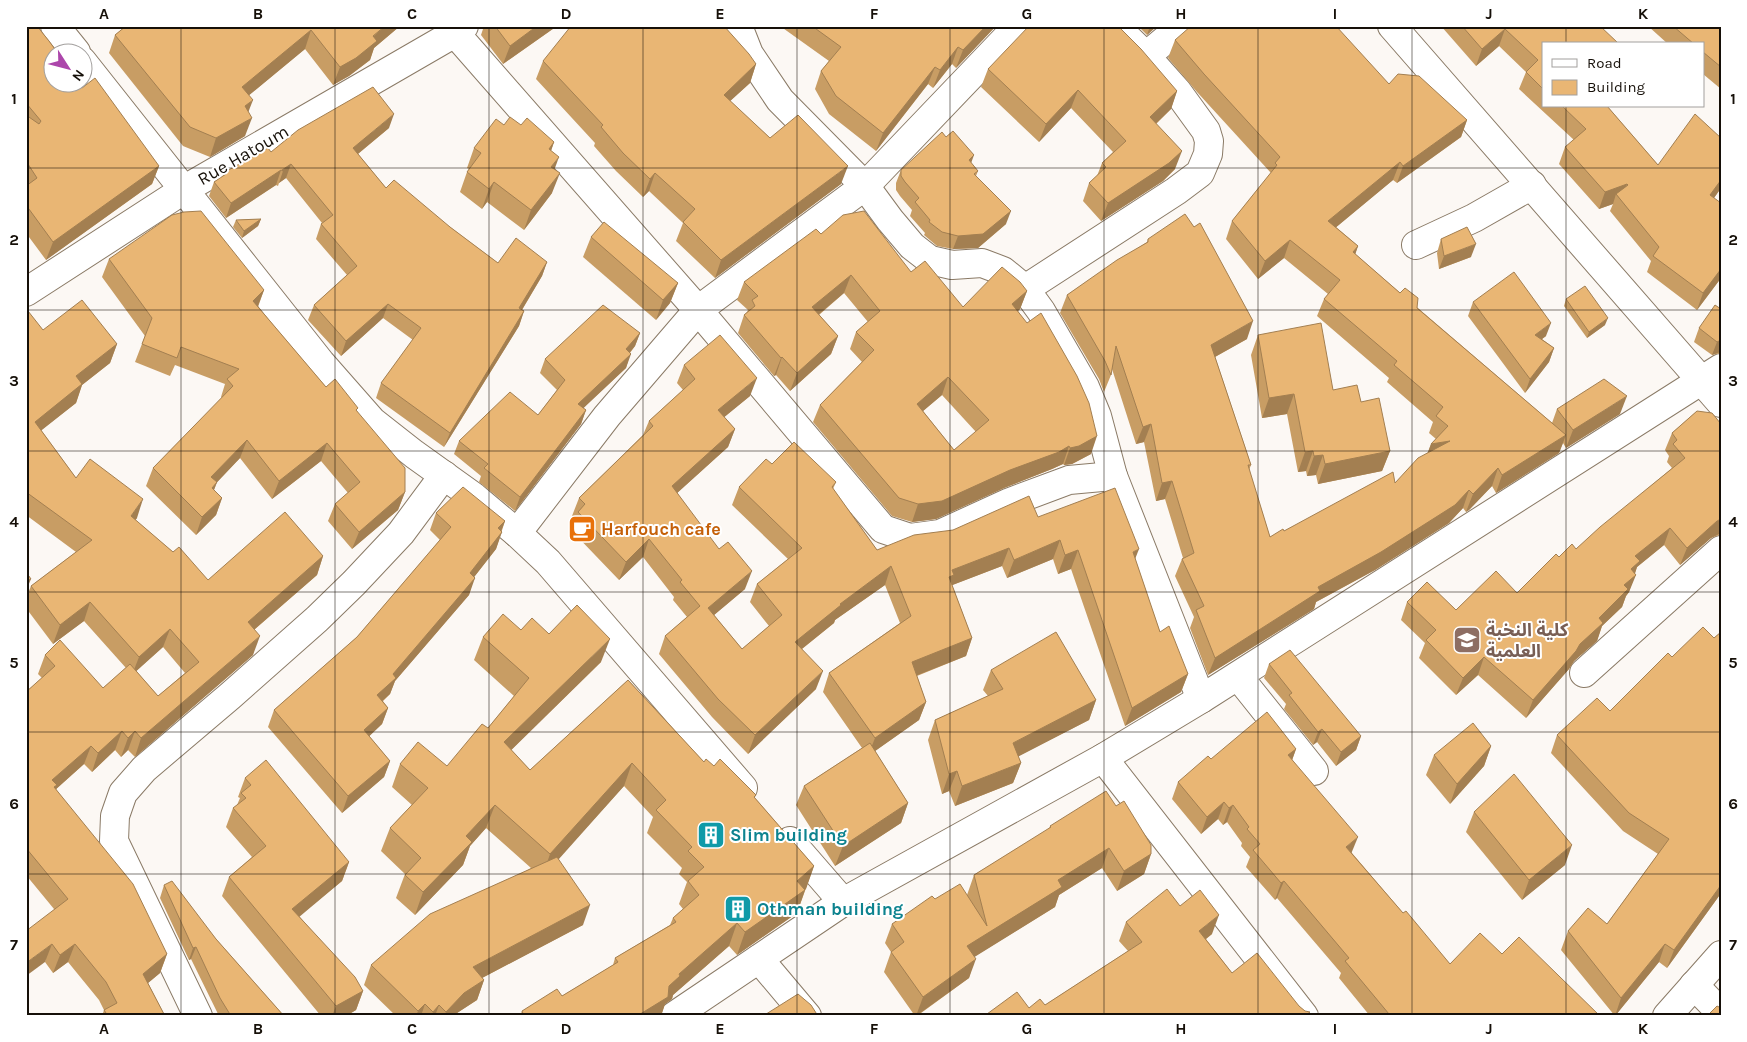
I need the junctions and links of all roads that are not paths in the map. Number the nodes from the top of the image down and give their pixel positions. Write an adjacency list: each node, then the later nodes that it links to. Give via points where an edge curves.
1 (55, 26): 8 (street)
2 (738, 26): 12 (street, via 749,54 780,100)
3 (1018, 26): 12 (street)
4 (1115, 26): 9 (street)
5 (1182, 26): 9 (street)
6 (1392, 26): 11 (street)
7 (460, 30): 13 (street, Rue Hatoum); 17 (street)
8 (68, 42)
9 (1146, 56): 15 (street, via 1206,131 1208,154 1200,173)
10 (92, 73): 13 (street)
11 (1532, 185): 14 (street, via 1474,218); 18 (street)
12 (865, 186): 15 (street, via 912,246 930,260 952,265 982,264 1003,271); 17 (street)
13 (185, 189): 16 (street, Rue Hatoum); 20 (street, via 321,364 372,421)
14 (1416, 245)
15 (1026, 289): 21 (street, via 1085,387 1097,416)
16 (26, 292)
17 (698, 310): 21 (street, via 883,529 910,538 940,534 1069,480); 22 (street, via 607,416)
18 (1711, 374): 19 (street); 25 (street)
19 (1721, 403)
20 (444, 475): 22 (street); 34 (street, via 401,533 354,584 144,769 122,793 115,816 114,842)
21 (1113, 476): 26 (street)
22 (517, 533): 29 (street, via 548,562)
23 (1721, 550): 24 (street)
24 (1584, 673)
25 (1238, 676): 26 (street); 28 (street)
26 (1201, 699): 27 (street)
27 (1104, 758): 29 (street); 37 (street)
28 (1314, 771)
29 (843, 902): 31 (street)
30 (1721, 955): 32 (street)
31 (759, 959): 35 (street); 36 (street)
32 (1694, 985): 33 (street); 38 (street)
33 (1721, 1012)
34 (198, 1016)
35 (674, 1016)
36 (807, 1016)
37 (1304, 1016)
38 (1667, 1016)

